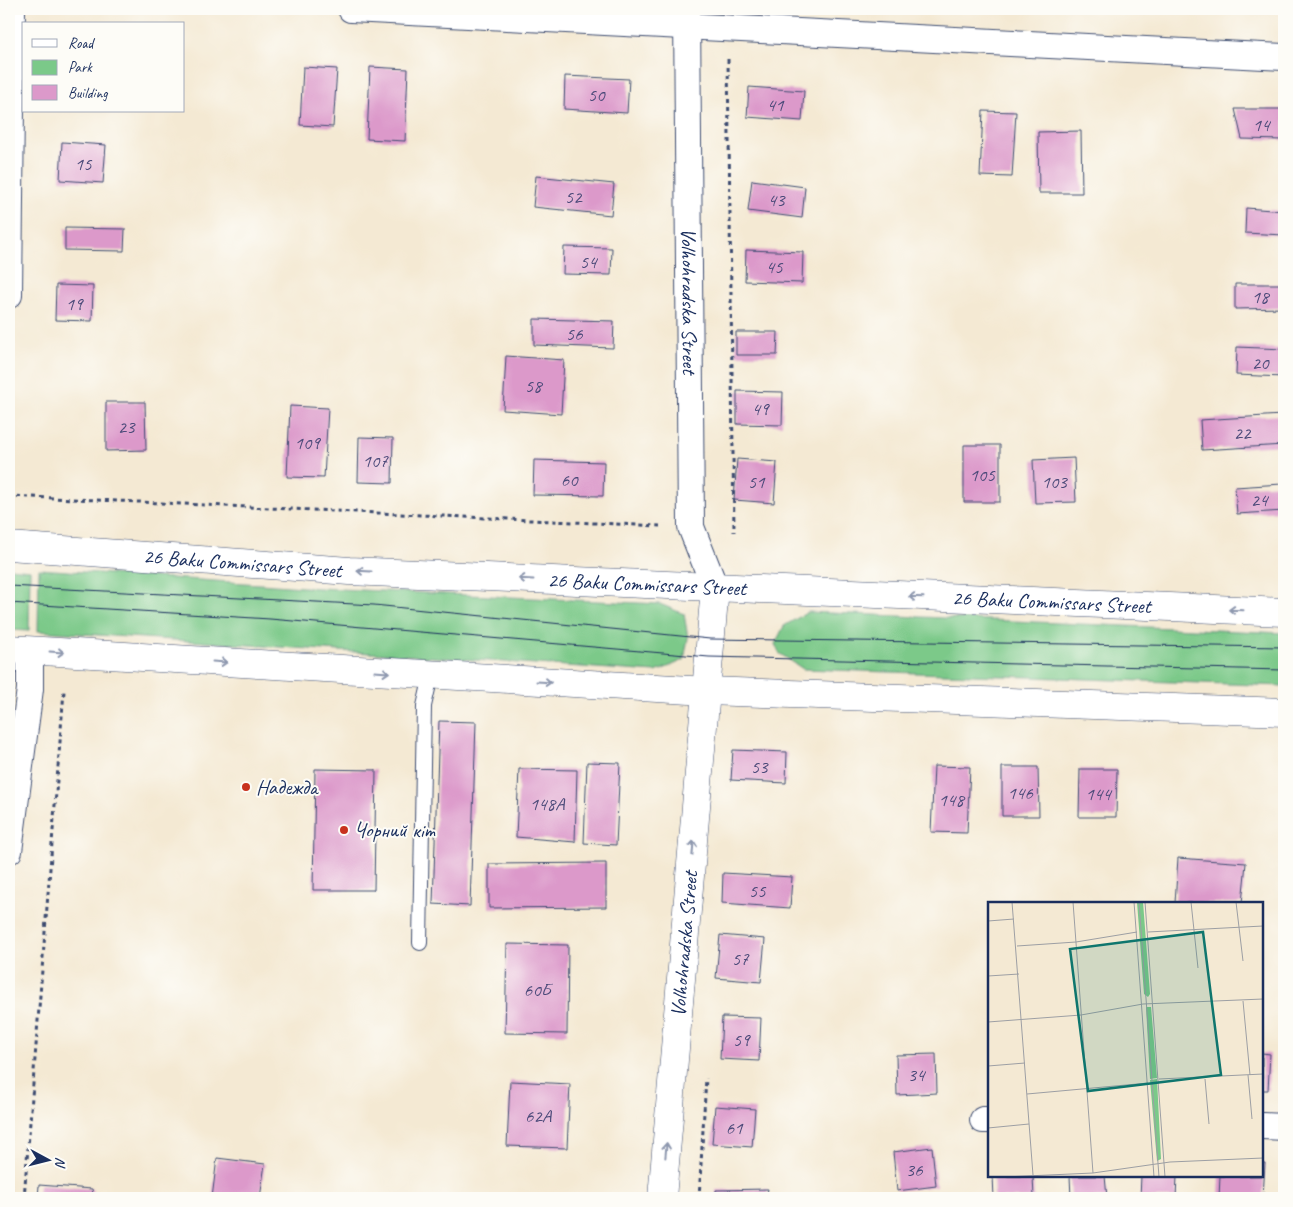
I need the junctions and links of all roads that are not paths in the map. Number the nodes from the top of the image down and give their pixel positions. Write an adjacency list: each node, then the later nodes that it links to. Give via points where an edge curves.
1 (12, 9): 5 (street)
2 (351, 9): 3 (street)
3 (687, 18): 4 (street, via 728,28); 7 (street, Volhohradska Street, via 691,527)
4 (1284, 57)
5 (9, 295)
6 (9, 546): 7 (street, 26 Baku Commissars Street, one-way to 6, via 349,571)
7 (716, 588): 8 (street, 26 Baku Commissars Street, one-way to 7); 11 (street, Volhohradska Street)
8 (1284, 612)
9 (19, 650): 10 (street, one-way to 10); 13 (street, via 30,689)
10 (431, 676): 11 (street, one-way to 11); 14 (lane, via 424,706)
11 (707, 691): 12 (street); 17 (street, Volhohradska Street, one-way to 11)
12 (1284, 712)
13 (9, 852)
14 (420, 943)
15 (1263, 1126): 16 (street)
16 (1284, 1127)
17 (662, 1198)

